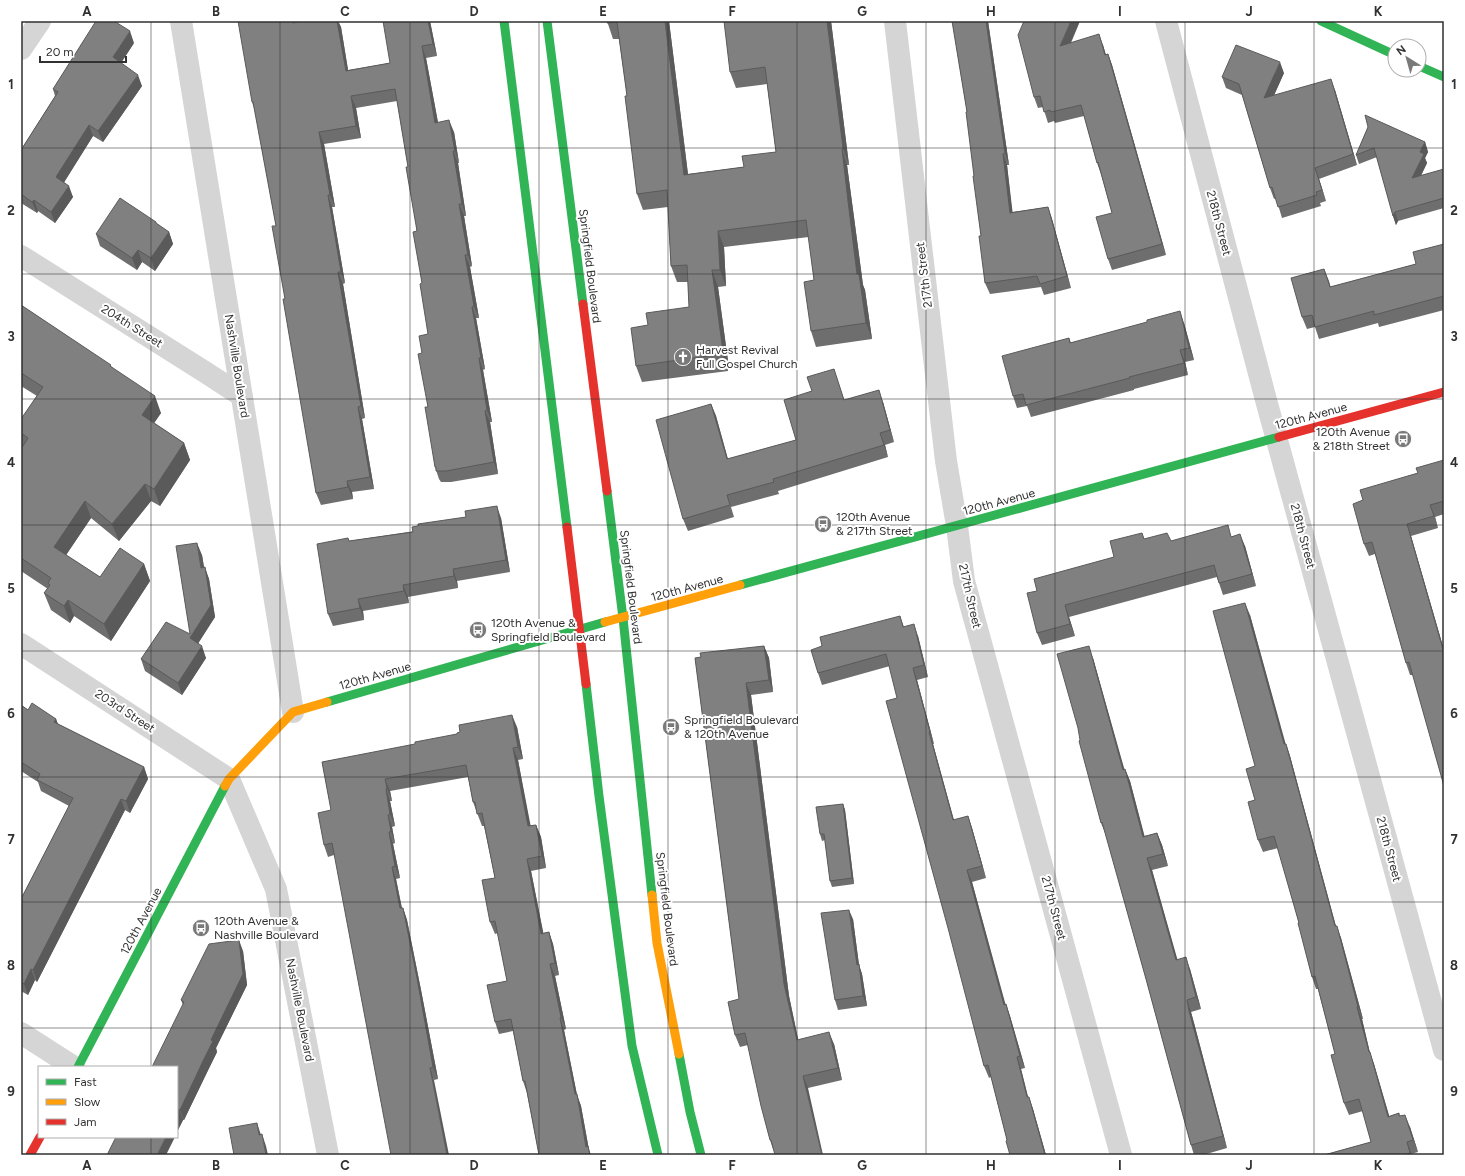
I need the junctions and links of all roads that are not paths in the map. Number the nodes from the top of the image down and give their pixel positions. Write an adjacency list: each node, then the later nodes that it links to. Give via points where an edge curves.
1 (40, 21): 8 (street)
2 (181, 21): 14 (street, Nashville Boulevard)
3 (504, 21): 18 (main road)
4 (547, 21): 17 (main road, Springfield Boulevard)
5 (894, 21): 16 (street, 217th Street, via 946,461)
6 (1166, 21): 15 (street, 218th Street)
7 (1322, 21): 9 (main road)
8 (21, 49)
9 (1387, 51)
10 (1427, 70): 11 (main road)
11 (1444, 78)
12 (21, 256): 14 (street, 204th Street)
13 (1444, 392): 15 (main road, 120th Avenue)
14 (242, 396): 20 (street, Nashville Boulevard)
15 (1276, 439): 16 (main road, 120th Avenue); 23 (street, 218th Street)
16 (957, 526): 17 (main road, 120th Avenue); 31 (street, 217th Street, via 964,581)
17 (623, 618): 18 (main road, 120th Avenue); 30 (main road, Springfield Boulevard, via 657,943 690,1112)
18 (580, 629): 20 (main road, 120th Avenue); 29 (main road, via 632,1046)
19 (21, 644): 21 (street, 203rd Street)
20 (293, 712): 21 (main road, 120th Avenue)
21 (229, 779): 25 (main road, 120th Avenue); 28 (street, Nashville Boulevard, via 276,889)
22 (21, 1033): 24 (street)
23 (1444, 1050)
24 (72, 1066)
25 (79, 1066)
26 (39, 1138): 27 (main road)
27 (30, 1155)
28 (328, 1155)
29 (658, 1155)
30 (701, 1155)
31 (1121, 1155)

